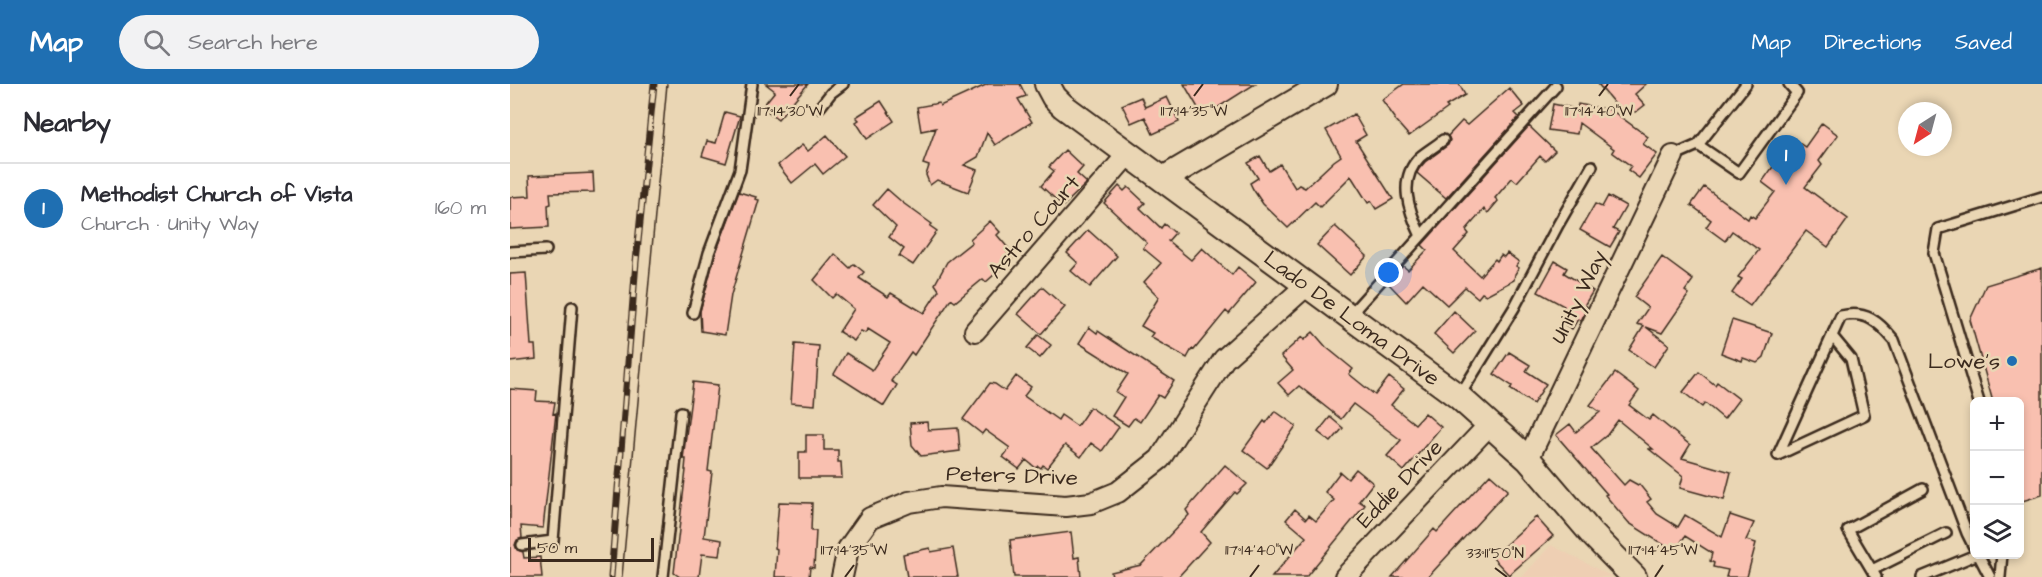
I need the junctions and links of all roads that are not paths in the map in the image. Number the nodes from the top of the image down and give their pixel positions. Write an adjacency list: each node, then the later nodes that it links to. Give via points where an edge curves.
1 (752, 84): 21 (lane, via 740,170 709,253)
2 (843, 84): 8 (lane)
3 (1047, 84): 11 (street, Lado De Loma Drive, via 1063,106)
4 (1325, 84): 14 (street, via 1301,94)
5 (1746, 84): 10 (lane)
6 (1790, 84): 10 (lane, via 1797,93 1738,173)
7 (1556, 86): 16 (lane)
8 (820, 107)
9 (1443, 140): 16 (lane, via 1419,158 1409,178 1407,200)
10 (1698, 145): 12 (lane)
11 (1128, 154): 14 (street, Lado De Loma Drive); 23 (street, Astro Court)
12 (1673, 156): 29 (street, Unity Way)
13 (1592, 166): 25 (lane, via 1514,308)
14 (1163, 179): 19 (street, Lado De Loma Drive)
15 (2042, 197): 26 (lane, via 1938,229 1934,254)
16 (1421, 236): 22 (lane)
17 (546, 250): 18 (lane)
18 (510, 252)
19 (1307, 285): 22 (street, Lado De Loma Drive); 37 (street, Peters Drive, via 1224,359 1160,459 1118,492 1066,506 942,497 909,502 870,518 848,549)
20 (572, 307): 33 (lane, via 553,541)
21 (693, 313)
22 (1349, 316): 25 (street, Lado De Loma Drive)
23 (975, 331)
24 (1832, 336): 24 (lane, via 1822,357 1778,455 1864,415 1851,359); 32 (lane, via 1841,316 1852,313 1878,321 1894,340)
25 (1459, 397): 28 (street, Lado De Loma Drive)
26 (1977, 397)
27 (681, 412): 36 (lane)
28 (1490, 424): 29 (street, Lado De Loma Drive); 38 (street, Eddie Drive)
29 (1528, 459): 39 (street, Lado De Loma Drive)
30 (1923, 489): 35 (lane, via 1848,530)
31 (1946, 533): 35 (lane)
32 (1970, 539)
33 (522, 545)
34 (2002, 559): 42 (lane)
35 (1874, 574)
36 (663, 577)
37 (842, 577)
38 (1345, 577)
39 (1634, 577)
40 (1922, 577): 41 (lane, via 1978,555)
41 (1990, 577)
42 (2000, 577)

